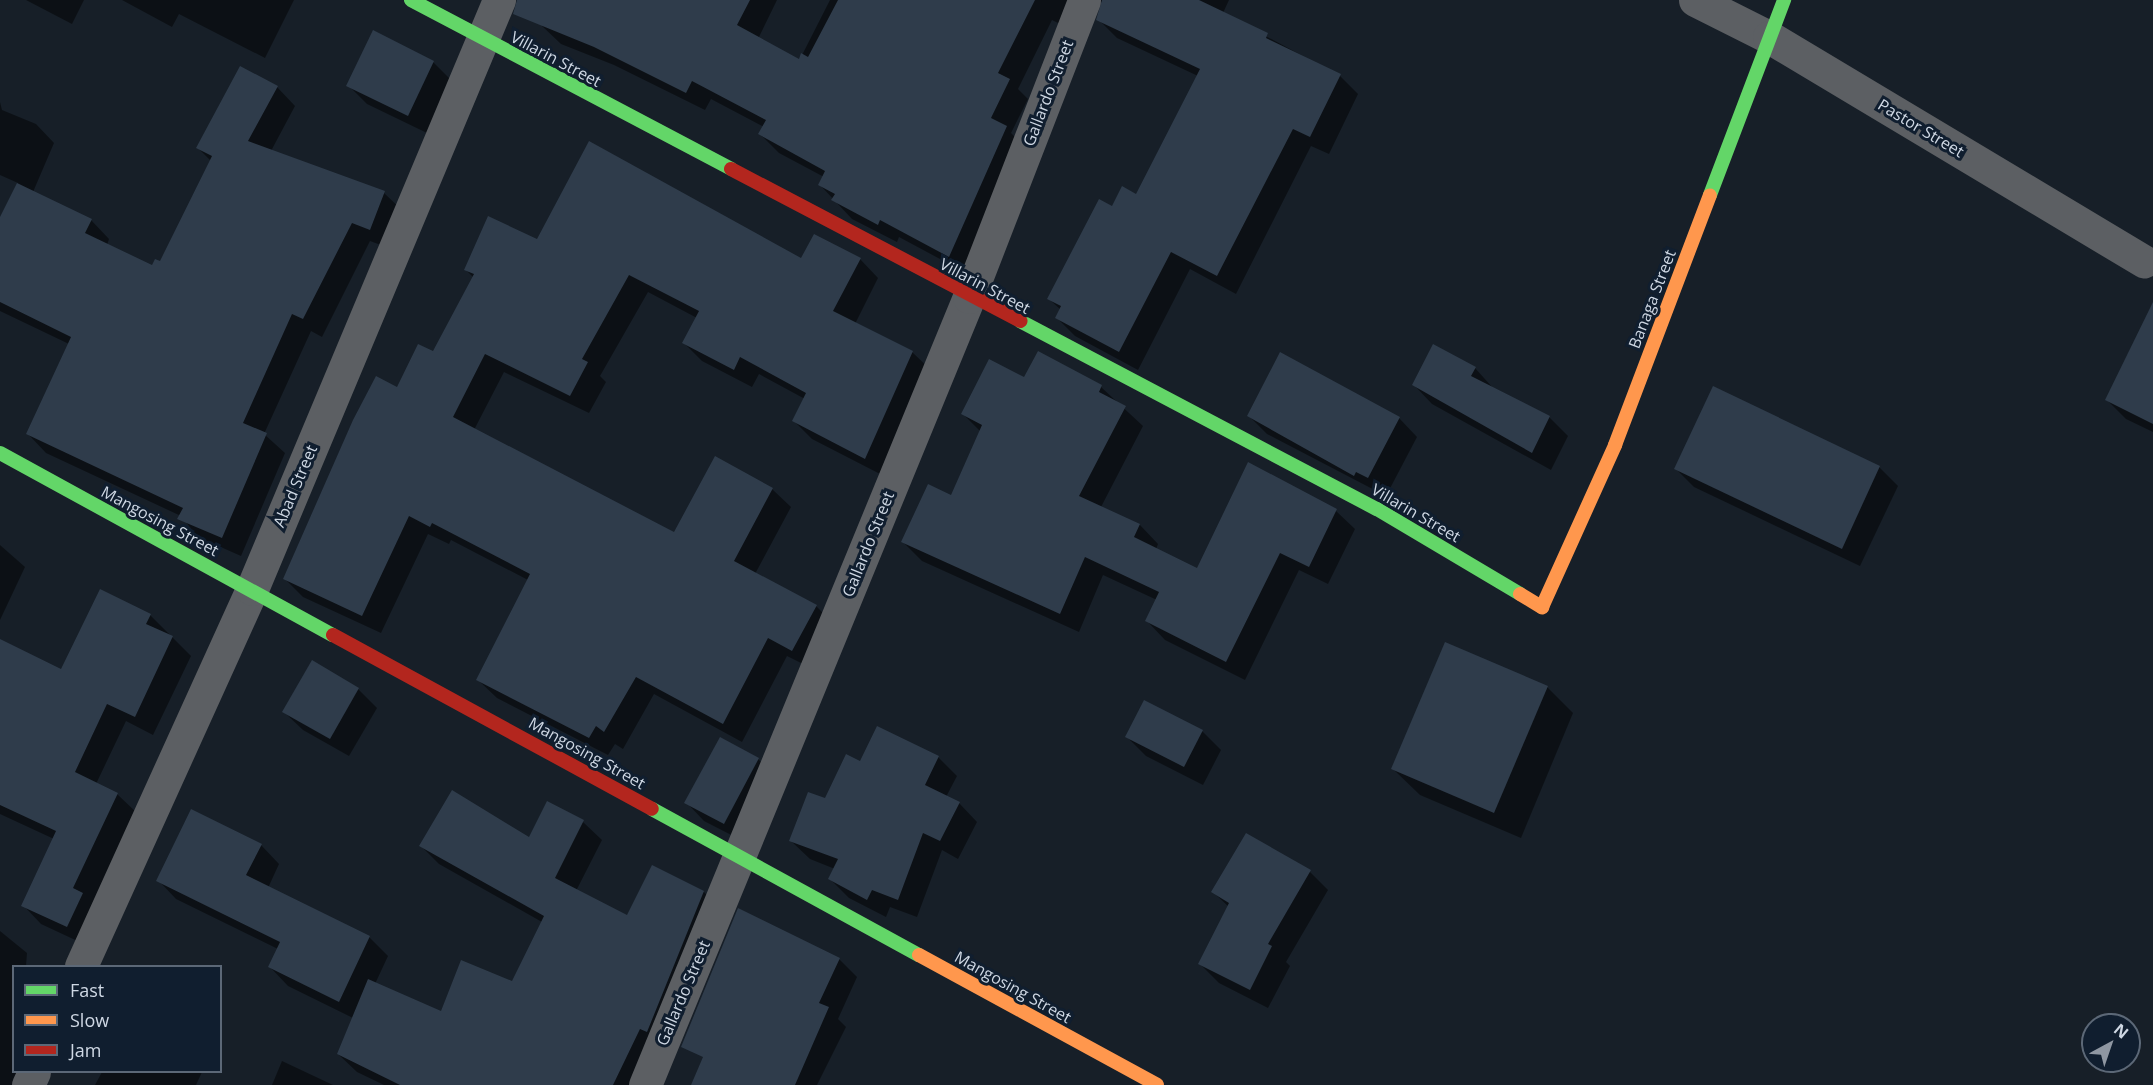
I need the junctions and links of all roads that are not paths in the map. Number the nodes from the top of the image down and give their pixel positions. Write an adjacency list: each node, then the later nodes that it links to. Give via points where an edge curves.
1 (411, 0): 7 (street, Villarin Street)
2 (499, 0): 7 (street, Abad Street)
3 (1084, 0): 9 (street, Gallardo Street)
4 (1695, 0): 6 (street, Pastor Street)
5 (1784, 0): 6 (street, Banaga Street)
6 (1770, 37): 8 (street, Pastor Street); 12 (street, Banaga Street, via 1615,445)
7 (482, 38): 9 (street, Villarin Street); 11 (street, Abad Street)
8 (2144, 261)
9 (969, 297): 12 (street, Villarin Street, via 1377,509); 13 (street, Gallardo Street)
10 (0, 453): 11 (street, Mangosing Street)
11 (252, 589): 13 (street, Mangosing Street); 14 (street, Abad Street)
12 (1542, 606)
13 (741, 856): 15 (street, Gallardo Street); 16 (street, Mangosing Street)
14 (81, 965)
15 (645, 1085)
16 (1157, 1085)

